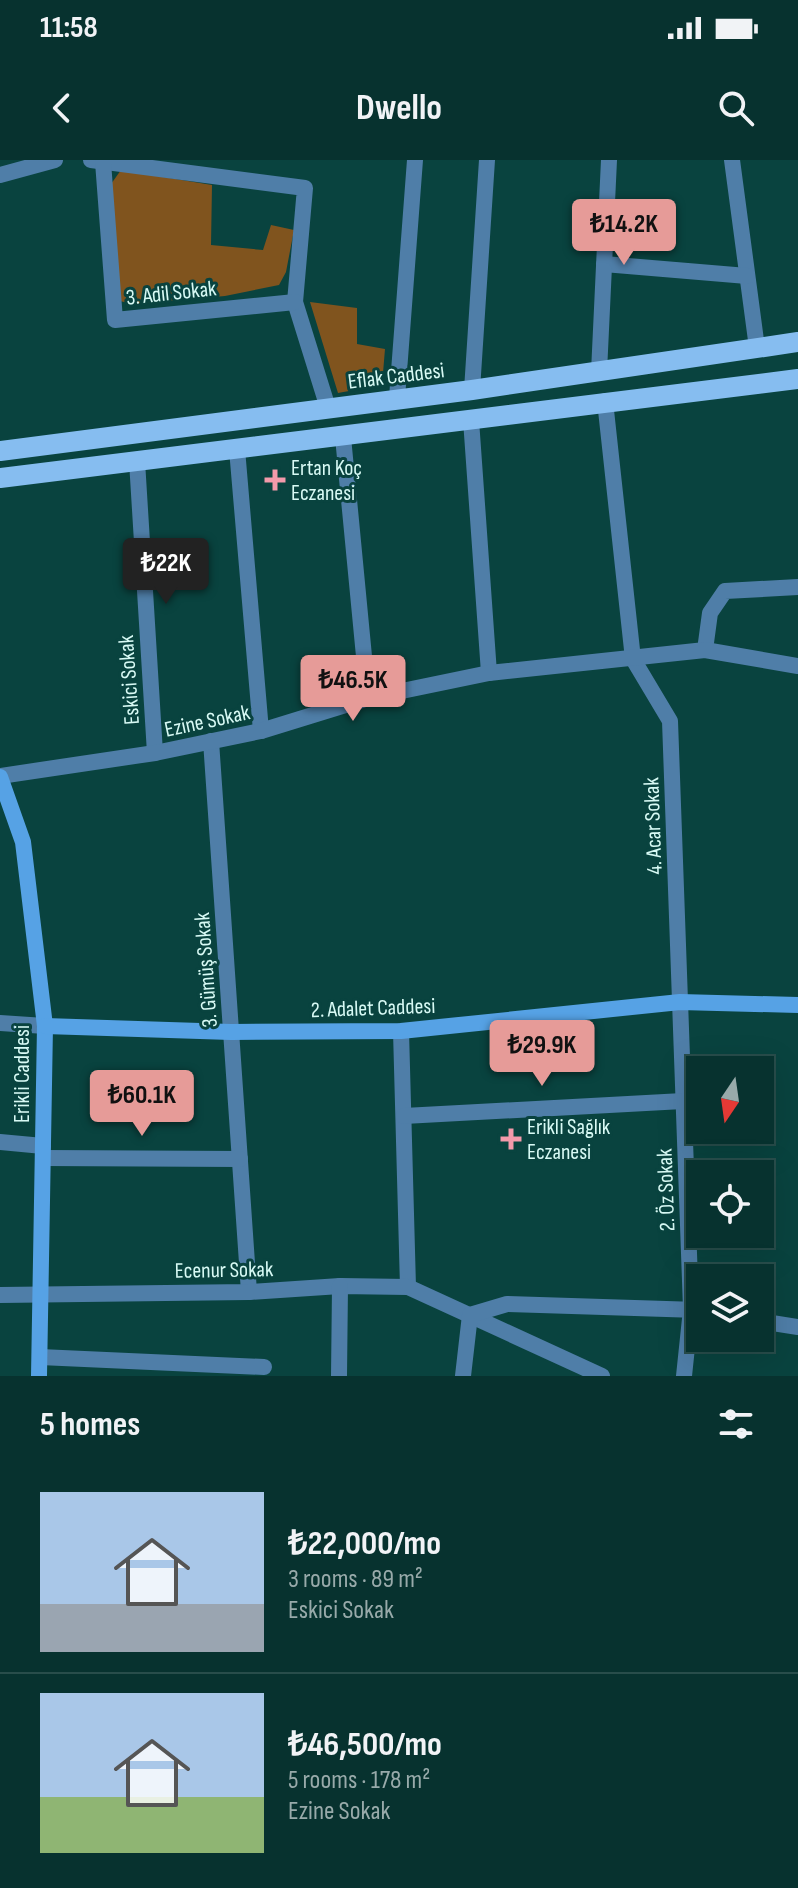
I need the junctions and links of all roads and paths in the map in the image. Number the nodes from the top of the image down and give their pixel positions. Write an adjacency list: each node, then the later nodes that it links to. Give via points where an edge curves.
1 (55, 160): 7 (street)
2 (415, 160): 16 (street)
3 (487, 160): 15 (street)
4 (609, 160): 8 (street)
5 (732, 160): 9 (street)
6 (97, 161): 10 (street, 3. Adil Sokak, via 305,188); 10 (street, 3. Adil Sokak, via 115,320)
7 (0, 175)
8 (604, 264): 9 (street); 13 (street)
9 (747, 276): 12 (street)
10 (295, 302): 18 (street, 3. Adil Sokak)
11 (798, 342): 12 (main road, Eflak Caddesi)
12 (757, 348): 13 (main road, Eflak Caddesi)
13 (599, 372): 15 (main road, Eflak Caddesi)
14 (798, 379): 17 (main road)
15 (472, 390): 16 (main road, Eflak Caddesi)
16 (397, 398): 18 (main road, Eflak Caddesi)
17 (605, 401): 19 (main road); 27 (street)
18 (328, 408): 22 (main road, Eflak Caddesi)
19 (471, 420): 20 (main road); 29 (street)
20 (343, 437): 21 (main road); 30 (street)
21 (237, 449): 23 (main road); 31 (street)
22 (0, 451)
23 (137, 461): 24 (main road); 33 (street, Eskici Sokak)
24 (0, 478)
25 (798, 587): 26 (street, via 725,591 710,613)
26 (705, 650): 27 (street, Ezine Sokak); 28 (street, Ezine Sokak)
27 (633, 659): 29 (street, Ezine Sokak); 35 (street, 4. Acar Sokak, via 670,721)
28 (798, 666)
29 (489, 673): 30 (street, Ezine Sokak)
30 (368, 698): 31 (street, Ezine Sokak)
31 (261, 731): 32 (street, Ezine Sokak)
32 (211, 741): 33 (street, Ezine Sokak); 40 (street, 3. Gümüş Sokak)
33 (155, 753): 34 (street, Ezine Sokak)
34 (0, 776): 38 (main road, Erikli Caddesi, via 23,842)
35 (680, 1002): 36 (main road, 2. Adalet Caddesi); 39 (main road, 2. Adalet Caddesi); 41 (street, 2. Öz Sokak)
36 (798, 1005)
37 (0, 1023): 38 (street)
38 (45, 1026): 40 (main road, 2. Adalet Caddesi); 44 (main road, Erikli Caddesi)
39 (401, 1031): 40 (main road, 2. Adalet Caddesi); 42 (street)
40 (231, 1032): 45 (street, 3. Gümüş Sokak)
41 (683, 1101): 42 (street); 46 (street, 2. Öz Sokak)
42 (404, 1116): 48 (street)
43 (0, 1142): 44 (street)
44 (43, 1152): 45 (street); 50 (main road, Erikli Caddesi)
45 (240, 1159): 49 (street, 3. Gümüş Sokak)
46 (693, 1264)
47 (340, 1286): 48 (street, Ecenur Sokak); 49 (street, Ecenur Sokak); 60 (street)
48 (408, 1287): 53 (street)
49 (249, 1292): 50 (street, Ecenur Sokak)
50 (41, 1294): 51 (street, Ecenur Sokak); 57 (main road, Erikli Caddesi)
51 (0, 1295)
52 (686, 1309): 53 (street, via 507,1304)
53 (470, 1315): 61 (street); 62 (street)
54 (774, 1323): 55 (street)
55 (798, 1327)
56 (688, 1352): 63 (street, 2. Öz Sokak)
57 (40, 1357): 58 (street); 59 (main road, Erikli Caddesi)
58 (264, 1367)
59 (39, 1376)
60 (339, 1376)
61 (463, 1376)
62 (602, 1376)
63 (684, 1376)

